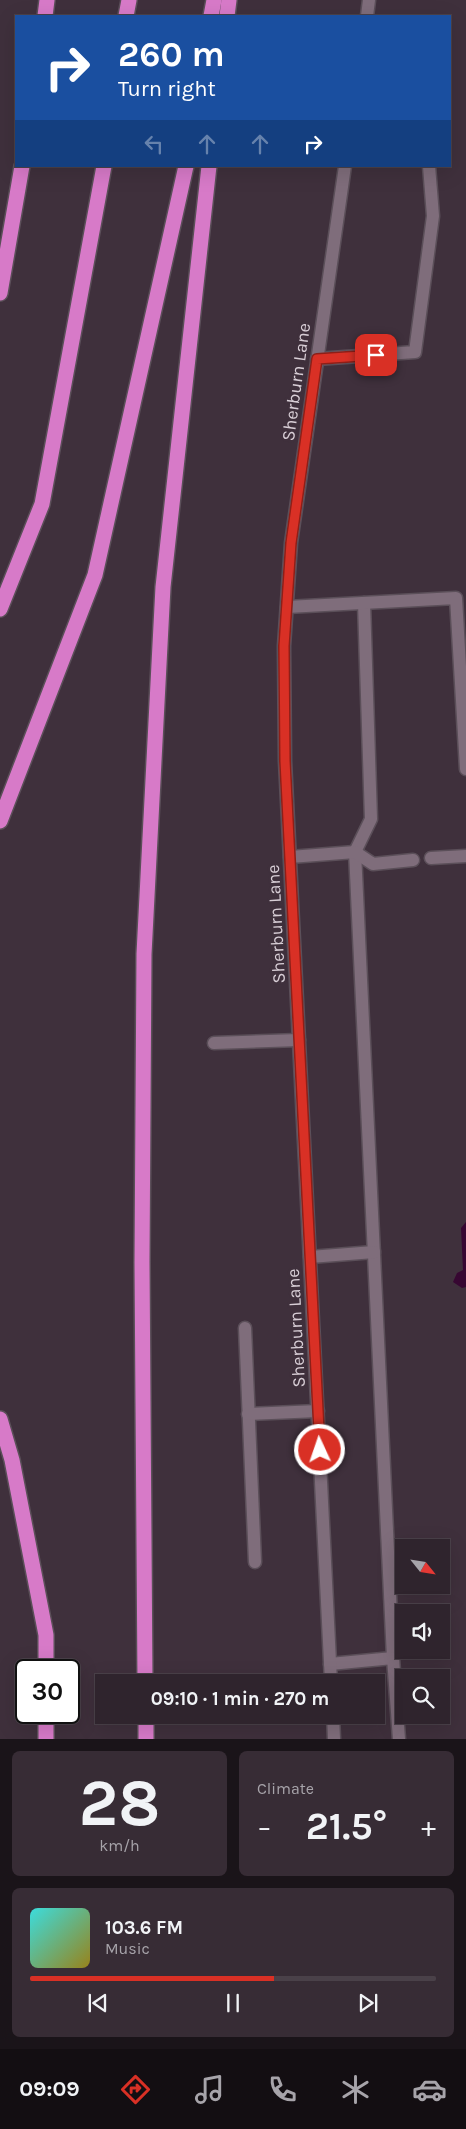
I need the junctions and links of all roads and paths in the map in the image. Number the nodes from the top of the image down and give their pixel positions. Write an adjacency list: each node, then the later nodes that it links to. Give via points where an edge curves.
1 (47, 0): 6 (highway)
2 (129, 0): 7 (highway)
3 (214, 0): 8 (highway)
4 (229, 0): 9 (highway)
5 (369, 0): 10 (street)
6 (45, 15)
7 (126, 15)
8 (211, 15)
9 (227, 15)
10 (366, 15)
11 (22, 167): 17 (highway)
12 (104, 167): 21 (highway, via 42,504)
13 (186, 167): 23 (highway, via 95,575)
14 (209, 167): 41 (highway, via 163,588 144,954 142,1271)
15 (345, 167): 18 (street, Sherburn Lane)
16 (429, 167): 18 (street, via 432,216 415,352)
17 (0, 293)
18 (317, 359): 20 (street, Sherburn Lane, via 291,543)
19 (364, 603): 20 (street); 22 (street, via 456,598); 24 (street, via 371,819)
20 (287, 607): 26 (street, Sherburn Lane, via 284,646)
21 (0, 609)
22 (466, 769)
23 (0, 820)
24 (355, 852): 26 (street); 28 (street, via 373,864); 31 (street)
25 (466, 856): 27 (street)
26 (290, 857): 29 (street, Sherburn Lane)
27 (431, 858)
28 (413, 860)
29 (299, 1040): 30 (street); 32 (street, Sherburn Lane)
30 (214, 1043)
31 (374, 1252): 32 (street); 38 (street)
32 (310, 1257): 34 (street, Sherburn Lane)
33 (245, 1328): 35 (street)
34 (318, 1411): 35 (street); 40 (street, Sherburn Lane)
35 (248, 1414): 37 (street)
36 (0, 1419): 39 (highway, via 12,1460 46,1635)
37 (255, 1562)
38 (393, 1658): 40 (street); 49 (street)
39 (46, 1659)
40 (330, 1664): 42 (street, Sherburn Lane)
41 (146, 1674)
42 (331, 1674)
43 (46, 1724): 46 (highway)
44 (146, 1724): 47 (highway)
45 (333, 1724): 48 (street)
46 (46, 1739)
47 (146, 1739)
48 (334, 1739)
49 (399, 1739)

